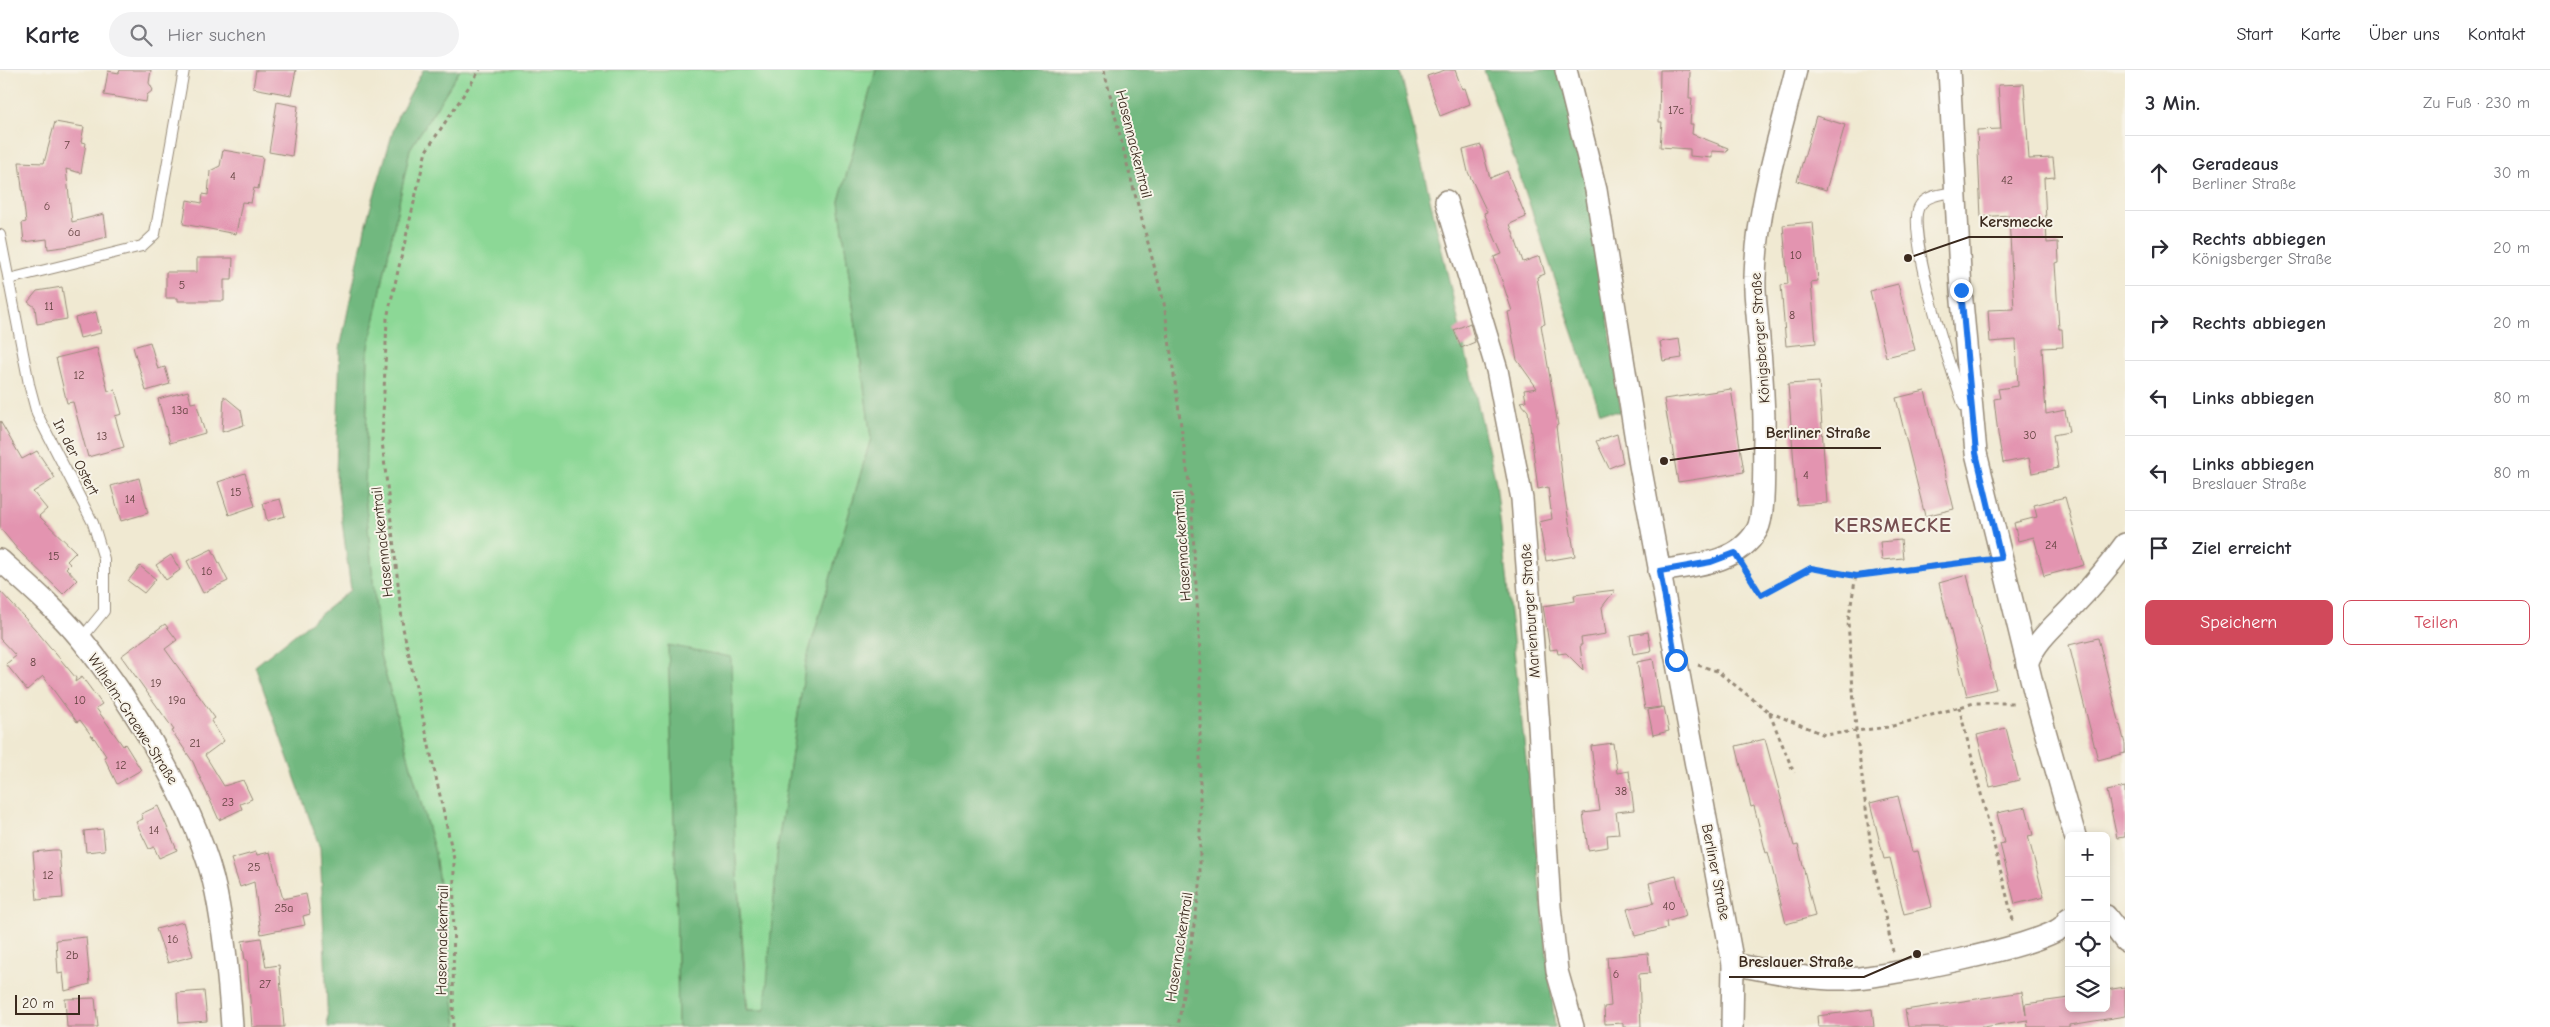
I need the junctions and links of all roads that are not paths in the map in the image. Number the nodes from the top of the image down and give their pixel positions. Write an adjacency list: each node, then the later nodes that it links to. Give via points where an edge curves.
1 (184, 70): 8 (lane, via 152,239 142,246)
2 (1566, 70): 12 (street, Berliner Straße, via 1596,190)
3 (1796, 70): 12 (street, Königsberger Straße, via 1764,193 1756,247 1754,280 1765,405 1762,506 1758,528 1747,544 1735,553 1711,562)
4 (1950, 70): 5 (street)
5 (1957, 192): 9 (street, via 1961,290); 9 (lane, via 1927,198 1916,217 1947,361)
6 (1446, 201): 21 (street, Marienburger Straße, via 1497,370 1522,499 1550,907 1557,971)
7 (0, 235): 8 (lane, In der Ostert)
8 (8, 279): 13 (lane, In der Ostert, via 37,414 93,523 104,558 104,611)
9 (1975, 436): 14 (street, via 1976,453)
10 (2125, 544): 14 (street, via 2032,650)
11 (0, 560): 13 (street, Wilhelm-Graewe-Straße)
12 (1660, 571): 19 (street, Berliner Straße)
13 (81, 639): 20 (street, Wilhelm-Graewe-Straße, via 145,732 175,783 198,837 216,890 222,922)
14 (2027, 664): 15 (street)
15 (2073, 832)
16 (2110, 921): 18 (street)
17 (2066, 922): 19 (street, via 2062,927 2019,944 1898,972 1846,979 1790,975)
18 (2125, 941)
19 (1733, 964): 22 (street, Berliner Straße)
20 (232, 1027)
21 (1572, 1027)
22 (1732, 1027)

